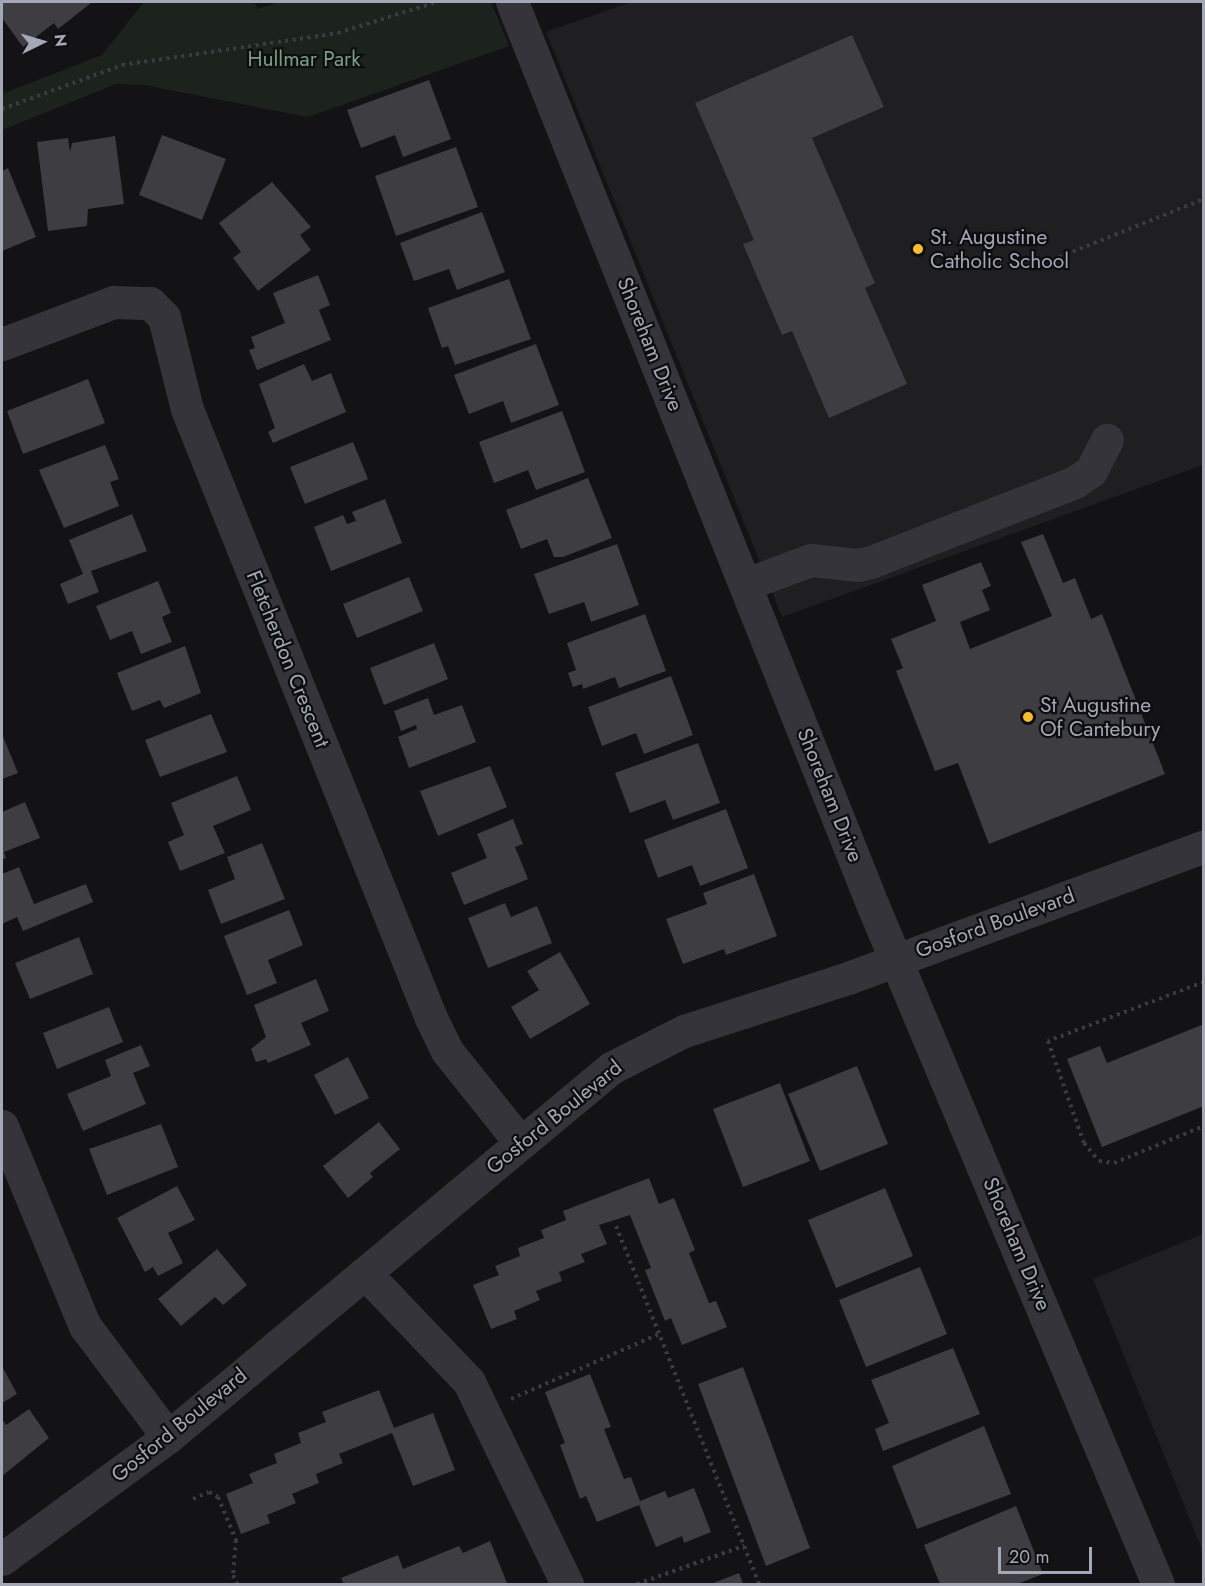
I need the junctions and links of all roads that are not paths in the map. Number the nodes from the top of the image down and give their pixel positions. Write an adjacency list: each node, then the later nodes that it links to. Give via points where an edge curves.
1 (512, 2): 4 (street, Shoreham Drive)
2 (2, 344): 8 (street, Fletcherdon Crescent, via 114,302 150,303 164,317 187,410 430,1018 447,1051)
3 (1107, 440): 4 (street, via 1091,471 1053,491 871,562 857,566 811,560)
4 (746, 584): 6 (street, Shoreham Drive)
5 (1203, 846): 6 (street, Gosford Boulevard)
6 (895, 958): 8 (street, Gosford Boulevard, via 647,1047 611,1068); 13 (street, Shoreham Drive)
7 (2, 1126): 10 (street, via 85,1326)
8 (520, 1143): 9 (street, Gosford Boulevard)
9 (365, 1273): 10 (street, Gosford Boulevard); 12 (street, via 469,1382)
10 (168, 1437): 11 (street, Gosford Boulevard)
11 (2, 1559)
12 (567, 1584)
13 (1158, 1584)

